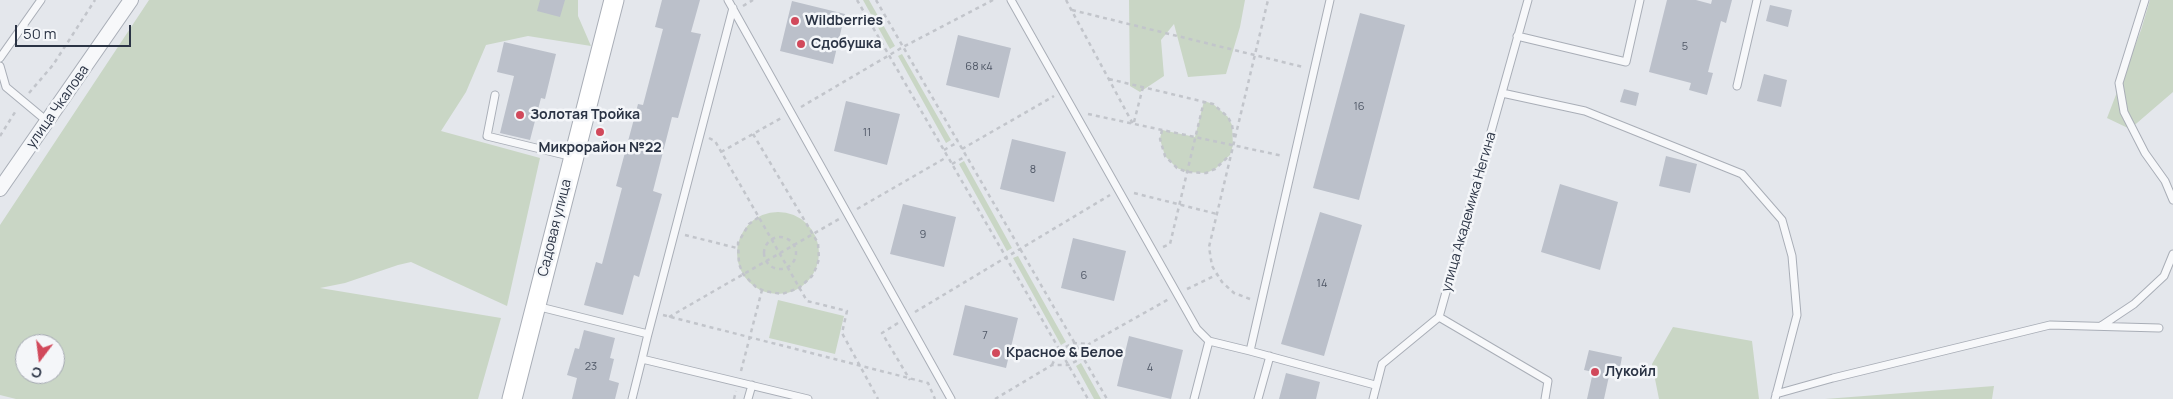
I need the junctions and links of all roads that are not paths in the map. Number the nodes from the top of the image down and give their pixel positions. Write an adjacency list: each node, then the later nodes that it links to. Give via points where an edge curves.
1 (41, 0): 13 (lane)
2 (131, 0): 18 (street, улица Чкалова)
3 (614, 0): 19 (street, Садовая улица)
4 (728, 0): 11 (lane)
5 (1011, 0): 28 (lane, via 1197,329)
6 (1330, 0): 29 (lane)
7 (1528, 0): 12 (lane, улица Академика Негина)
8 (1640, 0): 12 (lane, via 1626,62)
9 (1756, 0): 15 (lane)
10 (2145, 0): 21 (lane, via 2118,83 2124,112)
11 (733, 8): 27 (lane); 39 (lane)
12 (1517, 36): 16 (lane, улица Академика Негина)
13 (0, 58)
14 (0, 66): 18 (lane, via 6,87)
15 (1736, 86)
16 (1502, 93): 24 (lane, улица Академика Негина); 34 (lane, via 1585,110 1742,174 1782,220 1792,256 1797,314)
17 (495, 95): 19 (lane, via 487,136)
18 (48, 122): 20 (street, улица Чкалова)
19 (573, 158): 23 (street, Садовая улица)
20 (0, 189)
21 (2173, 200)
22 (2173, 254): 25 (lane, via 2164,276 2134,304)
23 (535, 306): 27 (lane); 35 (street, Садовая улица)
24 (1439, 318): 32 (lane, via 1382,364); 43 (lane, via 1548,381)
25 (2102, 326): 26 (lane); 34 (lane, via 2050,324 1833,378)
26 (2159, 328)
27 (648, 334): 31 (lane)
28 (1209, 341): 29 (lane); 40 (lane)
29 (1250, 351): 30 (lane)
30 (1270, 356): 32 (lane); 41 (lane)
31 (642, 359): 33 (lane); 36 (lane)
32 (1375, 384): 42 (lane)
33 (752, 385): 37 (lane); 38 (lane)
34 (1776, 397)
35 (512, 399)
36 (632, 399)
37 (748, 399)
38 (808, 399)
39 (951, 399)
40 (1194, 399)
41 (1258, 399)
42 (1373, 399)
43 (1545, 399)

